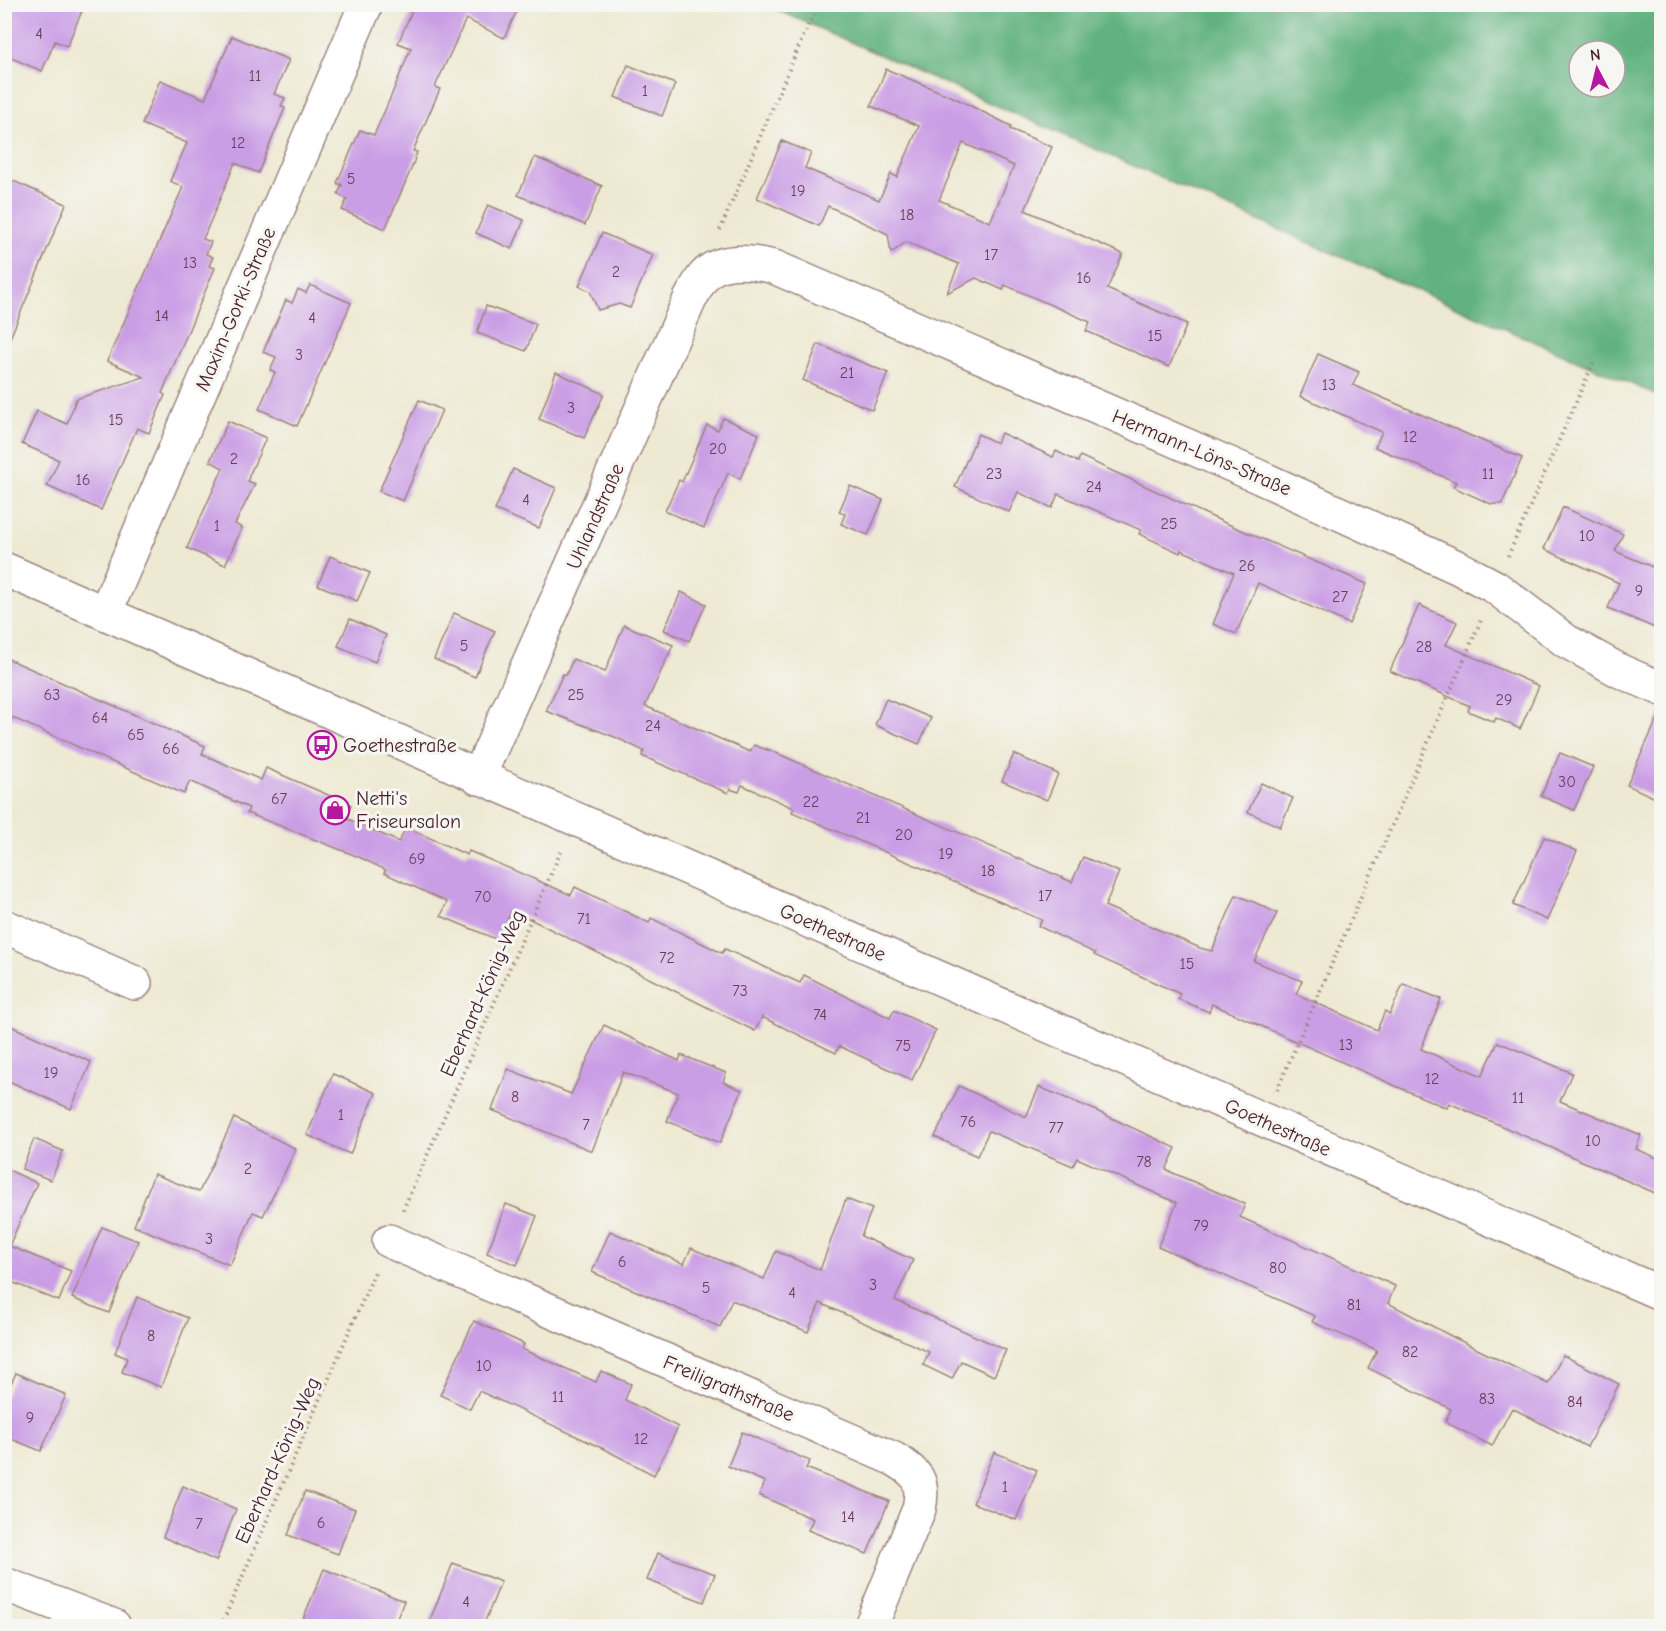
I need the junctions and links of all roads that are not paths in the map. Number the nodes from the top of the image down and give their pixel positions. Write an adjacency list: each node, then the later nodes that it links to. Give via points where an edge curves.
1 (366, 4): 4 (street, Maxim-Gorki-Straße)
2 (722, 265): 5 (street, Hermann-Löns-Straße, via 752,261 774,267 1351,518 1495,587 1566,641); 6 (street, Uhlandstraße, via 706,274 690,299)
3 (4, 569): 4 (street, Goethestraße)
4 (105, 614): 6 (street, Goethestraße)
5 (1662, 689)
6 (478, 778): 10 (street, Goethestraße)
7 (4, 926): 8 (street)
8 (135, 983)
9 (389, 1241): 13 (street, Freiligrathstraße, via 913,1470 920,1482 919,1509)
10 (1662, 1294)
11 (4, 1584): 12 (street)
12 (114, 1626)
13 (871, 1626)

